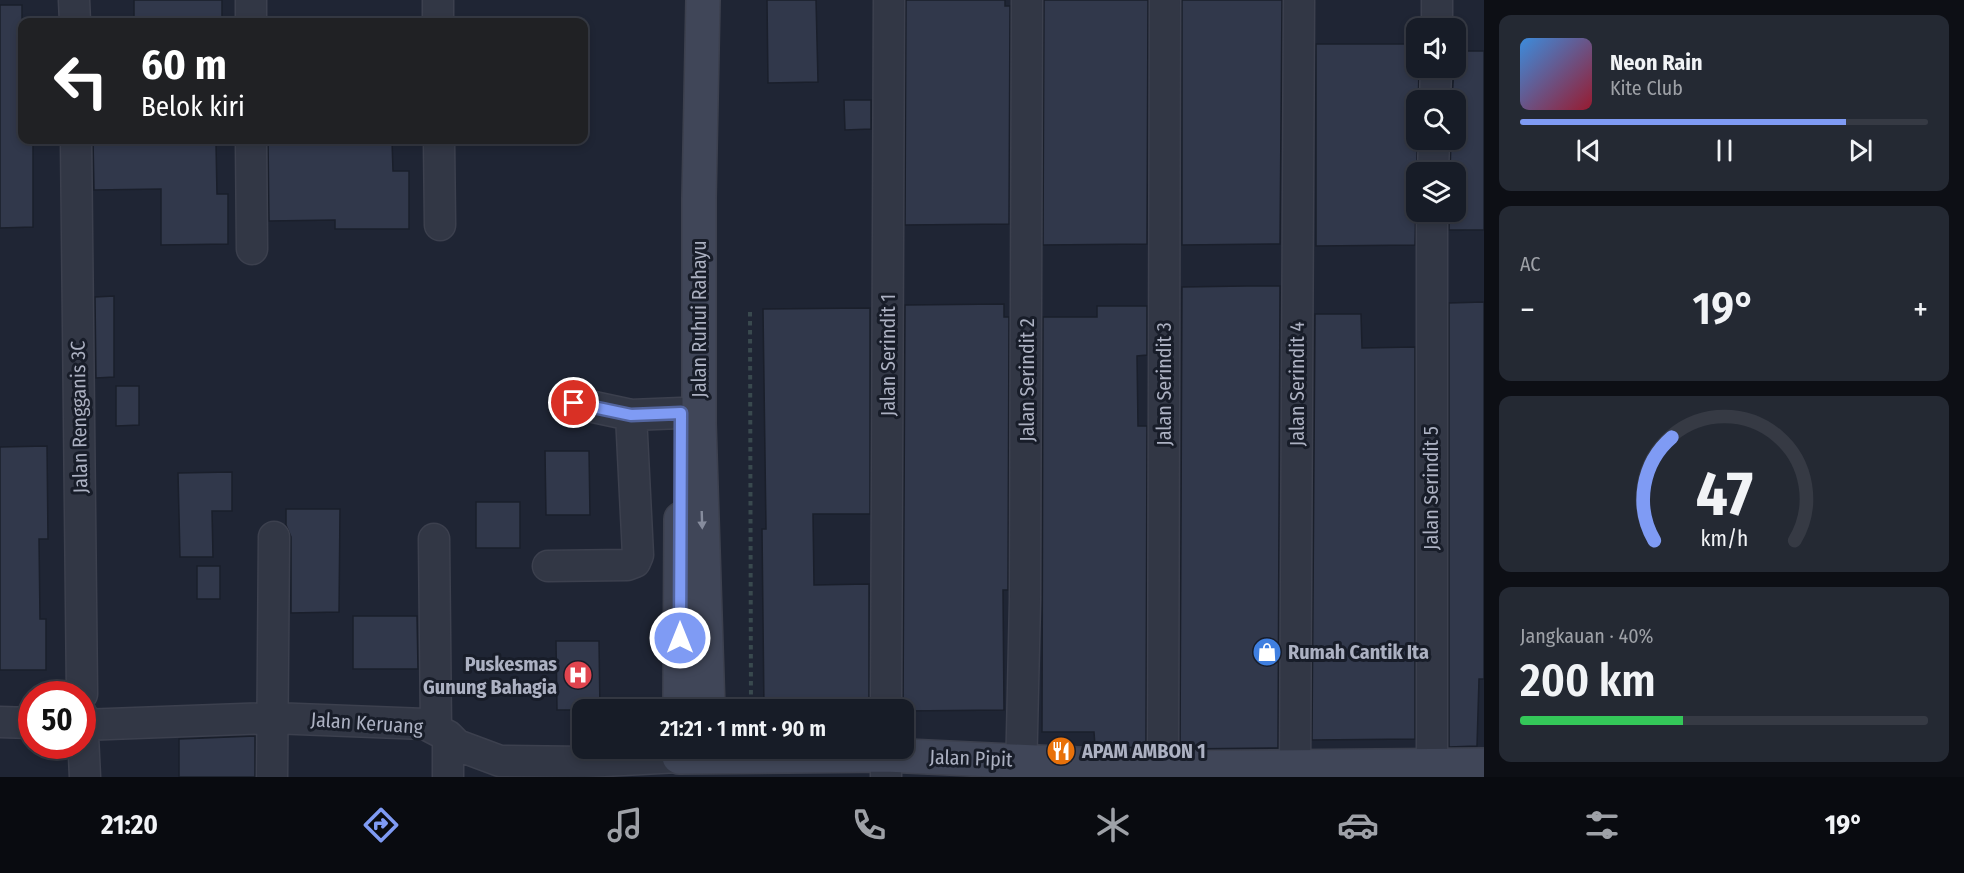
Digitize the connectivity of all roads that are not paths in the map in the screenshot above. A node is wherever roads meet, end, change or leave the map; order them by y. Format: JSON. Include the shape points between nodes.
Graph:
{"nodes":[{"id":1,"x":74,"y":0,"type":"edge"},
{"id":2,"x":251,"y":0,"type":"edge"},
{"id":3,"x":438,"y":0,"type":"edge"},
{"id":4,"x":684,"y":0,"type":"edge"},
{"id":5,"x":703,"y":0,"type":"edge"},
{"id":6,"x":889,"y":0,"type":"edge"},
{"id":7,"x":1027,"y":0,"type":"edge"},
{"id":8,"x":1165,"y":0,"type":"edge"},
{"id":9,"x":1299,"y":0,"type":"edge"},
{"id":10,"x":1437,"y":0,"type":"edge"},
{"id":11,"x":75,"y":18,"type":"edge"},
{"id":12,"x":251,"y":18,"type":"edge"},
{"id":13,"x":438,"y":18,"type":"edge"},
{"id":14,"x":1437,"y":18,"type":"edge"},
{"id":15,"x":76,"y":144,"type":"edge"},
{"id":16,"x":251,"y":144,"type":"edge"},
{"id":17,"x":440,"y":144,"type":"edge"},
{"id":18,"x":1432,"y":222,"type":"edge"},
{"id":19,"x":440,"y":225,"type":"dead end"},
{"id":20,"x":252,"y":249,"type":"dead end"},
{"id":21,"x":574,"y":403,"type":"dead end"},
{"id":22,"x":681,"y":413,"type":"junction"},
{"id":23,"x":631,"y":415,"type":"junction"},
{"id":24,"x":274,"y":537,"type":"dead end"},
{"id":25,"x":434,"y":539,"type":"dead end"},
{"id":26,"x":548,"y":566,"type":"dead end"},
{"id":27,"x":82,"y":681,"type":"edge"},
{"id":28,"x":680,"y":699,"type":"edge"},
{"id":29,"x":708,"y":699,"type":"edge"},
{"id":30,"x":886,"y":699,"type":"edge"},
{"id":31,"x":272,"y":718,"type":"junction"},
{"id":32,"x":0,"y":722,"type":"edge"},
{"id":33,"x":18,"y":723,"type":"edge"},
{"id":34,"x":96,"y":725,"type":"edge"},
{"id":35,"x":442,"y":733,"type":"junction"},
{"id":36,"x":84,"y":759,"type":"edge"},
{"id":37,"x":694,"y":760,"type":"edge"},
{"id":38,"x":886,"y":760,"type":"edge"},
{"id":39,"x":1484,"y":765,"type":"edge"},
{"id":40,"x":1021,"y":768,"type":"edge"},
{"id":41,"x":500,"y":769,"type":"edge"},
{"id":42,"x":1432,"y":771,"type":"edge"},
{"id":43,"x":1163,"y":772,"type":"edge"},
{"id":44,"x":1295,"y":772,"type":"edge"},
{"id":45,"x":85,"y":777,"type":"edge"},
{"id":46,"x":272,"y":777,"type":"edge"},
{"id":47,"x":448,"y":777,"type":"edge"}],
"edges":[{"from":1,"to":11,"type":"street"},
{"from":2,"to":12,"type":"street"},
{"from":3,"to":13,"type":"street"},
{"from":4,"to":22,"type":"main road","name":"Jalan Ruhui Rahayu"},
{"from":5,"to":29,"type":"main road","name":"Jalan Ruhui Rahayu","one_way":true,"via":[[699,423]]},
{"from":6,"to":30,"type":"street","name":"Jalan Serindit 1"},
{"from":7,"to":40,"type":"street","name":"Jalan Serindit 2"},
{"from":8,"to":43,"type":"street","name":"Jalan Serindit 3"},
{"from":9,"to":44,"type":"street","name":"Jalan Serindit 4"},
{"from":10,"to":14,"type":"street"},
{"from":15,"to":27,"type":"street","name":"Jalan Rengganis 3C"},
{"from":16,"to":20,"type":"street"},
{"from":17,"to":19,"type":"street"},
{"from":18,"to":42,"type":"street","name":"Jalan Serindit 5"},
{"from":21,"to":23,"type":"street"},
{"from":22,"to":23,"type":"street"},
{"from":22,"to":28,"type":"main road","name":"Jalan Ruhui Rahayu"},
{"from":23,"to":26,"type":"street","via":[[638,555],[635,562]]},
{"from":24,"to":31,"type":"street"},
{"from":25,"to":35,"type":"street"},
{"from":31,"to":34,"type":"street","name":"Jalan Keruang"},
{"from":31,"to":35,"type":"street","name":"Jalan Keruang","via":[[425,724]]},
{"from":31,"to":46,"type":"street"},
{"from":32,"to":33,"type":"street"},
{"from":35,"to":41,"type":"street","name":"Jalan Keruang"},
{"from":35,"to":47,"type":"street"},
{"from":36,"to":45,"type":"street"},
{"from":37,"to":38,"type":"main road","name":"Jalan Pipit"},
{"from":37,"to":41,"type":"street","name":"Jalan Keruang","via":[[585,762]]},
{"from":38,"to":40,"type":"main road","name":"Jalan Pipit"},
{"from":39,"to":42,"type":"main road","name":"Jalan Pipit"},
{"from":40,"to":43,"type":"main road","name":"Jalan Pipit"},
{"from":42,"to":44,"type":"main road","name":"Jalan Pipit"},
{"from":43,"to":44,"type":"main road","name":"Jalan Pipit"}]}
